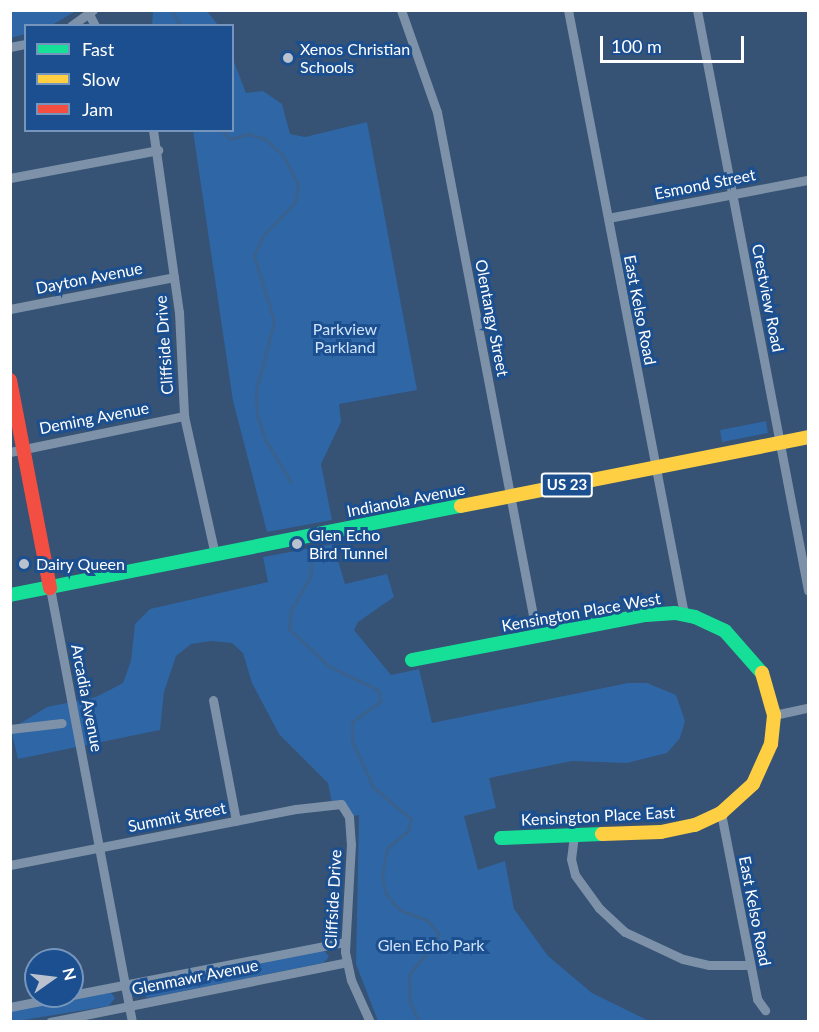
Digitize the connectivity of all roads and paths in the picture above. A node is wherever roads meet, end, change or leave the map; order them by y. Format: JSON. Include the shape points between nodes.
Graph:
{"nodes":[{"id":1,"x":401,"y":10,"type":"edge"},
{"id":2,"x":568,"y":10,"type":"edge"},
{"id":3,"x":697,"y":10,"type":"edge"},
{"id":4,"x":91,"y":12,"type":"edge"},
{"id":5,"x":74,"y":24,"type":"edge"},
{"id":6,"x":154,"y":132,"type":"edge"},
{"id":7,"x":158,"y":150,"type":"junction"},
{"id":8,"x":10,"y":178,"type":"edge"},
{"id":9,"x":808,"y":180,"type":"edge"},
{"id":10,"x":733,"y":194,"type":"junction"},
{"id":11,"x":608,"y":218,"type":"junction"},
{"id":12,"x":174,"y":277,"type":"junction"},
{"id":13,"x":10,"y":309,"type":"edge"},
{"id":14,"x":10,"y":380,"type":"edge"},
{"id":15,"x":184,"y":416,"type":"junction"},
{"id":16,"x":808,"y":437,"type":"edge"},
{"id":17,"x":780,"y":443,"type":"junction"},
{"id":18,"x":17,"y":450,"type":"edge"},
{"id":19,"x":656,"y":468,"type":"junction"},
{"id":20,"x":510,"y":496,"type":"junction"},
{"id":21,"x":215,"y":555,"type":"junction"},
{"id":22,"x":50,"y":588,"type":"junction"},
{"id":23,"x":808,"y":590,"type":"edge"},
{"id":24,"x":10,"y":595,"type":"edge"},
{"id":25,"x":684,"y":614,"type":"junction"},
{"id":26,"x":537,"y":636,"type":"junction"},
{"id":27,"x":412,"y":660,"type":"dead end"},
{"id":28,"x":213,"y":700,"type":"dead end"},
{"id":29,"x":808,"y":708,"type":"edge"},
{"id":30,"x":774,"y":715,"type":"junction"},
{"id":31,"x":62,"y":723,"type":"dead end"},
{"id":32,"x":10,"y":729,"type":"edge"},
{"id":33,"x":346,"y":810,"type":"joint"},
{"id":34,"x":721,"y":813,"type":"junction"},
{"id":35,"x":236,"y":820,"type":"junction"},
{"id":36,"x":574,"y":835,"type":"junction"},
{"id":37,"x":501,"y":838,"type":"dead end"},
{"id":38,"x":99,"y":848,"type":"junction"},
{"id":39,"x":10,"y":865,"type":"edge"},
{"id":40,"x":344,"y":942,"type":"junction"},
{"id":41,"x":347,"y":962,"type":"junction"},
{"id":42,"x":750,"y":965,"type":"junction"},
{"id":43,"x":125,"y":984,"type":"junction"},
{"id":44,"x":84,"y":993,"type":"edge"},
{"id":45,"x":129,"y":1006,"type":"junction"},
{"id":46,"x":765,"y":1010,"type":"dead end"},
{"id":47,"x":50,"y":1022,"type":"edge"},
{"id":48,"x":132,"y":1022,"type":"edge"},
{"id":49,"x":370,"y":1022,"type":"edge"}],
"edges":[{"from":1,"to":20,"type":"street","name":"Olentangy Street","via":[[437,112]]},
{"from":2,"to":11,"type":"street","name":"East Kelso Road"},
{"from":3,"to":10,"type":"street","name":"Crestview Road"},
{"from":4,"to":5,"type":"street"},
{"from":6,"to":7,"type":"street","name":"Cliffside Drive"},
{"from":7,"to":8,"type":"street"},
{"from":7,"to":12,"type":"street","name":"Cliffside Drive"},
{"from":9,"to":10,"type":"street","name":"Esmond Street"},
{"from":10,"to":11,"type":"street","name":"Esmond Street"},
{"from":10,"to":17,"type":"street","name":"Crestview Road"},
{"from":11,"to":19,"type":"street","name":"East Kelso Road"},
{"from":12,"to":13,"type":"street","name":"Dayton Avenue"},
{"from":12,"to":15,"type":"street","name":"Cliffside Drive","via":[[184,372]]},
{"from":14,"to":18,"type":"street","name":"Arcadia Avenue"},
{"from":15,"to":18,"type":"street","name":"Deming Avenue"},
{"from":15,"to":21,"type":"street","name":"Cliffside Drive"},
{"from":16,"to":17,"type":"street","name":"Indianola Avenue","number":"US 23"},
{"from":17,"to":19,"type":"street","name":"Indianola Avenue","number":"US 23"},
{"from":17,"to":23,"type":"street","name":"Crestview Road"},
{"from":18,"to":22,"type":"street","name":"Arcadia Avenue"},
{"from":19,"to":20,"type":"street","name":"Indianola Avenue","number":"US 23"},
{"from":19,"to":25,"type":"street","name":"East Kelso Road"},
{"from":20,"to":21,"type":"street","name":"Indianola Avenue","number":"US 23"},
{"from":20,"to":26,"type":"street","name":"Olentangy Street"},
{"from":21,"to":22,"type":"street","name":"Indianola Avenue","number":"US 23"},
{"from":22,"to":24,"type":"street","name":"Indianola Avenue","number":"US 23"},
{"from":22,"to":38,"type":"street","name":"Arcadia Avenue"},
{"from":25,"to":26,"type":"street","name":"Kensington Place West","via":[[646,615]]},
{"from":25,"to":30,"type":"street","name":"Kensington Place West","via":[[725,631],[752,656],[768,687]]},
{"from":26,"to":27,"type":"street","name":"Kensington Place West"},
{"from":28,"to":35,"type":"street"},
{"from":29,"to":30,"type":"street"},
{"from":30,"to":34,"type":"street","name":"Kensington Place East","via":[[771,744],[760,771],[743,795]]},
{"from":31,"to":32,"type":"street"},
{"from":33,"to":35,"type":"street","name":"Summit Street","via":[[331,802]]},
{"from":33,"to":40,"type":"street","name":"Cliffside Drive","via":[[351,844]]},
{"from":34,"to":36,"type":"street","name":"Kensington Place East","via":[[674,830]]},
{"from":34,"to":42,"type":"street","name":"East Kelso Road"},
{"from":35,"to":38,"type":"street","name":"Summit Street"},
{"from":36,"to":37,"type":"street","name":"Kensington Place East"},
{"from":36,"to":42,"type":"street","via":[[571,860],[575,875],[598,908],[625,932],[683,960]]},
{"from":38,"to":39,"type":"street","name":"Summit Street"},
{"from":38,"to":43,"type":"street","name":"Arcadia Avenue"},
{"from":40,"to":41,"type":"street","name":"Cliffside Drive"},
{"from":40,"to":43,"type":"street","name":"Glenmawr Avenue"},
{"from":41,"to":45,"type":"street","name":"Glenmawr Avenue"},
{"from":41,"to":49,"type":"street","name":"Cliffside Drive"},
{"from":42,"to":46,"type":"street","name":"East Kelso Road","via":[[758,1003]]},
{"from":43,"to":44,"type":"street","name":"Glenmawr Avenue"},
{"from":43,"to":45,"type":"street","name":"Arcadia Avenue"},
{"from":45,"to":47,"type":"street","name":"Glenmawr Avenue"},
{"from":45,"to":48,"type":"street","name":"Arcadia Avenue"}]}
